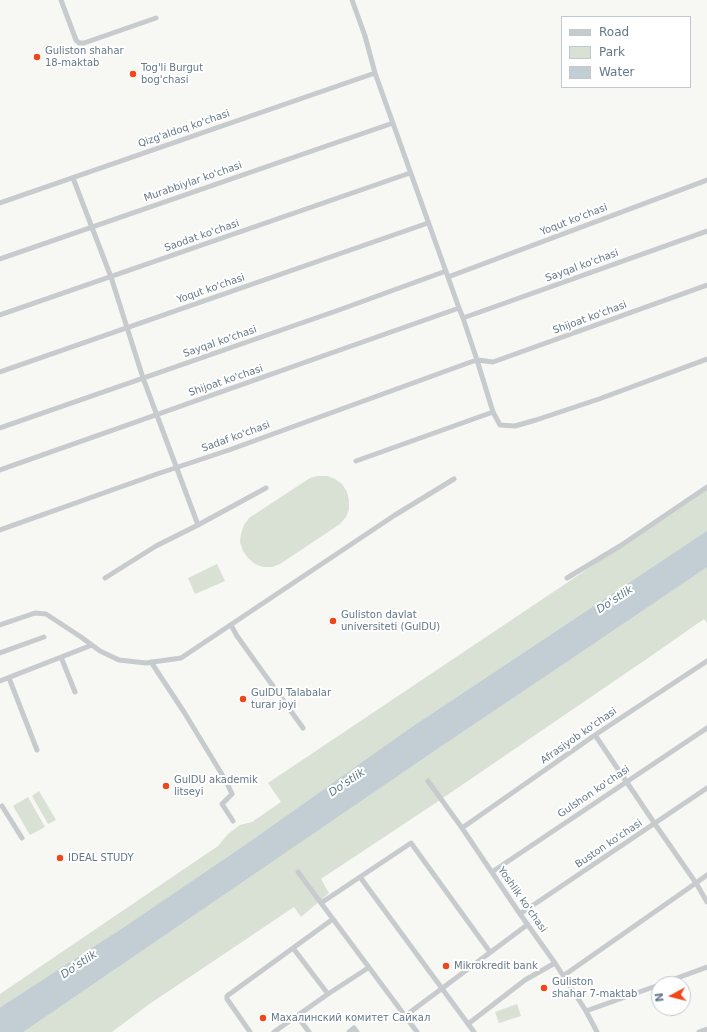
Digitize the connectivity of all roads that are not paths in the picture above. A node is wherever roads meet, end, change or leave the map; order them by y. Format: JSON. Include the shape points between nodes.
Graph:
{"nodes":[{"id":1,"x":61,"y":0,"type":"edge"},
{"id":2,"x":352,"y":0,"type":"edge"},
{"id":3,"x":156,"y":18,"type":"dead end"},
{"id":4,"x":375,"y":72,"type":"junction"},
{"id":5,"x":392,"y":123,"type":"junction"},
{"id":6,"x":410,"y":173,"type":"junction"},
{"id":7,"x":73,"y":178,"type":"junction"},
{"id":8,"x":707,"y":180,"type":"edge"},
{"id":9,"x":0,"y":203,"type":"edge"},
{"id":10,"x":428,"y":223,"type":"junction"},
{"id":11,"x":92,"y":227,"type":"junction"},
{"id":12,"x":707,"y":231,"type":"edge"},
{"id":13,"x":0,"y":259,"type":"edge"},
{"id":14,"x":447,"y":274,"type":"junction"},
{"id":15,"x":112,"y":277,"type":"junction"},
{"id":16,"x":707,"y":285,"type":"edge"},
{"id":17,"x":459,"y":308,"type":"junction"},
{"id":18,"x":0,"y":315,"type":"edge"},
{"id":19,"x":463,"y":318,"type":"junction"},
{"id":20,"x":128,"y":328,"type":"junction"},
{"id":21,"x":707,"y":359,"type":"edge"},
{"id":22,"x":478,"y":360,"type":"junction"},
{"id":23,"x":0,"y":372,"type":"edge"},
{"id":24,"x":143,"y":378,"type":"junction"},
{"id":25,"x":493,"y":412,"type":"junction"},
{"id":26,"x":157,"y":414,"type":"junction"},
{"id":27,"x":0,"y":428,"type":"edge"},
{"id":28,"x":356,"y":461,"type":"dead end"},
{"id":29,"x":176,"y":468,"type":"junction"},
{"id":30,"x":0,"y":470,"type":"edge"},
{"id":31,"x":454,"y":479,"type":"dead end"},
{"id":32,"x":707,"y":487,"type":"edge"},
{"id":33,"x":266,"y":488,"type":"dead end"},
{"id":34,"x":198,"y":525,"type":"junction"},
{"id":35,"x":0,"y":530,"type":"edge"},
{"id":36,"x":106,"y":578,"type":"dead end"},
{"id":37,"x":568,"y":578,"type":"dead end"},
{"id":38,"x":0,"y":625,"type":"edge"},
{"id":39,"x":231,"y":625,"type":"junction"},
{"id":40,"x":44,"y":637,"type":"dead end"},
{"id":41,"x":92,"y":645,"type":"junction"},
{"id":42,"x":0,"y":653,"type":"edge"},
{"id":43,"x":61,"y":657,"type":"junction"},
{"id":44,"x":707,"y":661,"type":"edge"},
{"id":45,"x":151,"y":662,"type":"junction"},
{"id":46,"x":9,"y":678,"type":"junction"},
{"id":47,"x":0,"y":682,"type":"edge"},
{"id":48,"x":75,"y":692,"type":"dead end"},
{"id":49,"x":303,"y":728,"type":"dead end"},
{"id":50,"x":707,"y":728,"type":"edge"},
{"id":51,"x":595,"y":735,"type":"junction"},
{"id":52,"x":37,"y":750,"type":"dead end"},
{"id":53,"x":428,"y":781,"type":"dead end"},
{"id":54,"x":626,"y":782,"type":"junction"},
{"id":55,"x":707,"y":788,"type":"edge"},
{"id":56,"x":1,"y":805,"type":"edge"},
{"id":57,"x":233,"y":821,"type":"dead end"},
{"id":58,"x":655,"y":824,"type":"junction"},
{"id":59,"x":462,"y":828,"type":"junction"},
{"id":60,"x":22,"y":838,"type":"dead end"},
{"id":61,"x":298,"y":872,"type":"dead end"},
{"id":62,"x":492,"y":872,"type":"junction"},
{"id":63,"x":707,"y":874,"type":"edge"},
{"id":64,"x":360,"y":877,"type":"junction"},
{"id":65,"x":696,"y":883,"type":"junction"},
{"id":66,"x":707,"y":902,"type":"edge"},
{"id":67,"x":321,"y":903,"type":"junction"},
{"id":68,"x":520,"y":914,"type":"junction"},
{"id":69,"x":333,"y":919,"type":"junction"},
{"id":70,"x":528,"y":924,"type":"junction"},
{"id":71,"x":293,"y":948,"type":"junction"},
{"id":72,"x":490,"y":952,"type":"junction"},
{"id":73,"x":555,"y":963,"type":"junction"},
{"id":74,"x":707,"y":967,"type":"edge"},
{"id":75,"x":368,"y":968,"type":"junction"},
{"id":76,"x":564,"y":976,"type":"junction"},
{"id":77,"x":682,"y":976,"type":"edge"},
{"id":78,"x":651,"y":987,"type":"edge"},
{"id":79,"x":443,"y":989,"type":"junction"},
{"id":80,"x":328,"y":994,"type":"junction"},
{"id":81,"x":586,"y":1011,"type":"junction"},
{"id":82,"x":297,"y":1016,"type":"junction"},
{"id":83,"x":406,"y":1016,"type":"junction"},
{"id":84,"x":468,"y":1024,"type":"junction"},
{"id":85,"x":707,"y":1029,"type":"edge"},
{"id":86,"x":250,"y":1032,"type":"edge"},
{"id":87,"x":274,"y":1032,"type":"edge"},
{"id":88,"x":309,"y":1032,"type":"edge"},
{"id":89,"x":349,"y":1032,"type":"edge"},
{"id":90,"x":357,"y":1032,"type":"edge"},
{"id":91,"x":417,"y":1032,"type":"edge"},
{"id":92,"x":474,"y":1032,"type":"edge"},
{"id":93,"x":598,"y":1032,"type":"edge"},
{"id":94,"x":699,"y":1032,"type":"edge"}],
"edges":[{"from":1,"to":3,"type":"street","via":[[79,43]]},
{"from":2,"to":4,"type":"street"},
{"from":4,"to":5,"type":"street"},
{"from":4,"to":7,"type":"street","name":"Qizg'aldoq ko'chasi"},
{"from":5,"to":6,"type":"street"},
{"from":5,"to":11,"type":"street","name":"Murabbiylar ko'chasi"},
{"from":6,"to":10,"type":"street"},
{"from":6,"to":15,"type":"street","name":"Saodat ko'chasi"},
{"from":7,"to":9,"type":"street","name":"Qizg'aldoq ko'chasi"},
{"from":7,"to":11,"type":"street"},
{"from":8,"to":14,"type":"street","name":"Yoqut ko'chasi"},
{"from":10,"to":14,"type":"street"},
{"from":10,"to":20,"type":"street","name":"Yoqut ko'chasi"},
{"from":11,"to":13,"type":"street","name":"Murabbiylar ko'chasi"},
{"from":11,"to":15,"type":"street"},
{"from":12,"to":19,"type":"street","name":"Sayqal ko'chasi"},
{"from":14,"to":17,"type":"street"},
{"from":14,"to":24,"type":"street","name":"Sayqal ko'chasi"},
{"from":15,"to":18,"type":"street","name":"Saodat ko'chasi"},
{"from":15,"to":20,"type":"street"},
{"from":16,"to":22,"type":"street","name":"Shijoat ko'chasi","via":[[493,362]]},
{"from":17,"to":19,"type":"street"},
{"from":17,"to":26,"type":"street","name":"Shijoat ko'chasi"},
{"from":19,"to":22,"type":"street"},
{"from":20,"to":23,"type":"street","name":"Yoqut ko'chasi"},
{"from":20,"to":24,"type":"street"},
{"from":21,"to":25,"type":"street","via":[[515,426],[500,425]]},
{"from":22,"to":25,"type":"street"},
{"from":22,"to":29,"type":"street","name":"Sadaf ko'chasi"},
{"from":24,"to":26,"type":"street"},
{"from":24,"to":27,"type":"street","name":"Sayqal ko'chasi"},
{"from":25,"to":28,"type":"street"},
{"from":26,"to":29,"type":"street"},
{"from":26,"to":30,"type":"street","name":"Shijoat ko'chasi"},
{"from":29,"to":34,"type":"street"},
{"from":29,"to":35,"type":"street","name":"Sadaf ko'chasi"},
{"from":31,"to":39,"type":"street","via":[[395,515]]},
{"from":32,"to":37,"type":"street"},
{"from":33,"to":34,"type":"street"},
{"from":34,"to":36,"type":"street","via":[[156,546]]},
{"from":38,"to":41,"type":"street","via":[[35,613],[46,614]]},
{"from":39,"to":45,"type":"street","via":[[181,658]]},
{"from":39,"to":49,"type":"street"},
{"from":40,"to":42,"type":"street"},
{"from":41,"to":43,"type":"street"},
{"from":41,"to":45,"type":"street","via":[[119,660]]},
{"from":43,"to":46,"type":"street"},
{"from":43,"to":48,"type":"street"},
{"from":44,"to":51,"type":"street","name":"Afrasiyob ko'chasi"},
{"from":45,"to":57,"type":"street","via":[[226,781],[232,794],[222,804]]},
{"from":46,"to":47,"type":"street"},
{"from":46,"to":52,"type":"street"},
{"from":50,"to":54,"type":"street","name":"Gulshon ko'chasi"},
{"from":51,"to":54,"type":"street"},
{"from":51,"to":59,"type":"street","name":"Afrasiyob ko'chasi"},
{"from":53,"to":59,"type":"street","name":"Yoshlik ko'chasi"},
{"from":54,"to":58,"type":"street"},
{"from":54,"to":62,"type":"street","name":"Gulshon ko'chasi"},
{"from":55,"to":58,"type":"street","name":"Buston ko'chasi"},
{"from":56,"to":60,"type":"street"},
{"from":58,"to":65,"type":"street"},
{"from":58,"to":68,"type":"street","name":"Buston ko'chasi"},
{"from":59,"to":62,"type":"street","name":"Yoshlik ko'chasi"},
{"from":61,"to":67,"type":"street"},
{"from":62,"to":68,"type":"street","name":"Yoshlik ko'chasi"},
{"from":63,"to":65,"type":"street"},
{"from":64,"to":67,"type":"street"},
{"from":64,"to":72,"type":"street","via":[[411,843]]},
{"from":64,"to":79,"type":"street"},
{"from":65,"to":66,"type":"street"},
{"from":65,"to":76,"type":"street"},
{"from":67,"to":69,"type":"street"},
{"from":68,"to":70,"type":"street","name":"Yoshlik ko'chasi"},
{"from":69,"to":71,"type":"street"},
{"from":69,"to":75,"type":"street"},
{"from":70,"to":72,"type":"street"},
{"from":70,"to":73,"type":"street","name":"Yoshlik ko'chasi"},
{"from":71,"to":80,"type":"street"},
{"from":71,"to":86,"type":"street","via":[[227,996]]},
{"from":72,"to":79,"type":"street"},
{"from":73,"to":76,"type":"street","name":"Yoshlik ko'chasi"},
{"from":73,"to":84,"type":"street","via":[[525,980]]},
{"from":74,"to":77,"type":"street"},
{"from":75,"to":80,"type":"street"},
{"from":75,"to":83,"type":"street"},
{"from":76,"to":81,"type":"street","name":"Yoshlik ko'chasi"},
{"from":78,"to":81,"type":"street"},
{"from":79,"to":83,"type":"street"},
{"from":79,"to":84,"type":"street"},
{"from":80,"to":82,"type":"street"},
{"from":81,"to":93,"type":"street","name":"Yoshlik ko'chasi"},
{"from":82,"to":87,"type":"street"},
{"from":82,"to":88,"type":"street"},
{"from":83,"to":91,"type":"street"},
{"from":84,"to":92,"type":"street"},
{"from":85,"to":94,"type":"street"},
{"from":89,"to":90,"type":"street","via":[[354,1028]]}]}
